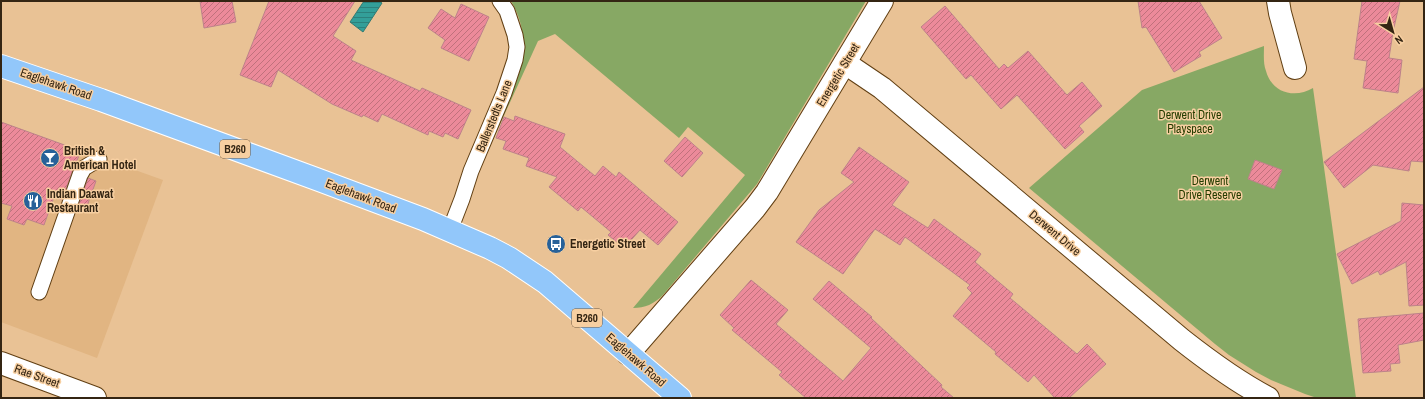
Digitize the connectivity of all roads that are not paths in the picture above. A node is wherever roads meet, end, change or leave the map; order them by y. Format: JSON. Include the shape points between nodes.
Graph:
{"nodes":[{"id":1,"x":500,"y":1,"type":"edge"},
{"id":2,"x":882,"y":1,"type":"edge"},
{"id":3,"x":1278,"y":1,"type":"edge"},
{"id":4,"x":845,"y":63,"type":"junction"},
{"id":5,"x":1,"y":66,"type":"edge"},
{"id":6,"x":1295,"y":68,"type":"dead end"},
{"id":7,"x":99,"y":159,"type":"dead end"},
{"id":8,"x":450,"y":230,"type":"junction"},
{"id":9,"x":39,"y":292,"type":"dead end"},
{"id":10,"x":628,"y":354,"type":"junction"},
{"id":11,"x":1,"y":363,"type":"edge"},
{"id":12,"x":95,"y":398,"type":"edge"},
{"id":13,"x":680,"y":398,"type":"edge"},
{"id":14,"x":1268,"y":398,"type":"edge"}],
"edges":[{"from":1,"to":8,"type":"lane","name":"Ballerstedts Lane","via":[[507,11],[516,35],[515,60]]},
{"from":2,"to":4,"type":"street","name":"Energetic Street"},
{"from":3,"to":6,"type":"street"},
{"from":4,"to":10,"type":"street","name":"Energetic Street","via":[[755,208]]},
{"from":4,"to":14,"type":"street","name":"Derwent Drive","via":[[882,88],[1182,340],[1237,381]]},
{"from":5,"to":8,"type":"main road","name":"Eaglehawk Road","number":"B260","via":[[101,100]]},
{"from":7,"to":9,"type":"lane","via":[[84,168],[80,175]]},
{"from":8,"to":10,"type":"main road","name":"Eaglehawk Road","number":"B260","via":[[490,248],[527,269]]},
{"from":10,"to":13,"type":"main road","name":"Eaglehawk Road","number":"B260"},
{"from":11,"to":12,"type":"street","name":"Rae Street"}]}
